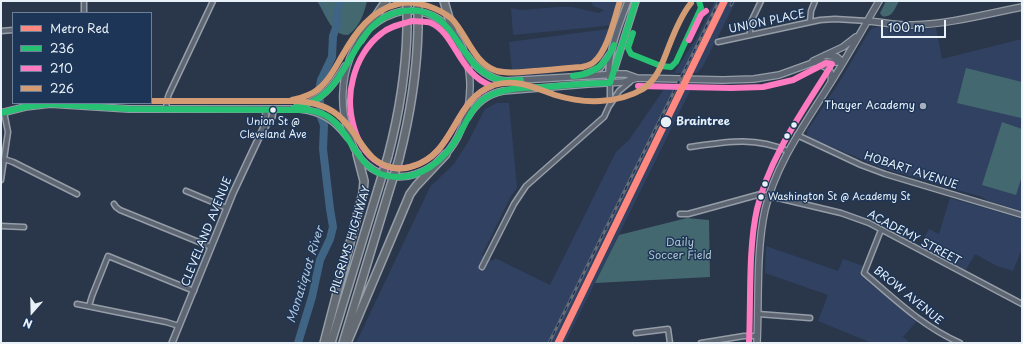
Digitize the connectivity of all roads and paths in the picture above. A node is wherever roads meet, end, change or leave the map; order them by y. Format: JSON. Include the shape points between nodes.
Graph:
{"nodes":[{"id":1,"x":84,"y":1,"type":"edge"},
{"id":2,"x":213,"y":1,"type":"edge"},
{"id":3,"x":386,"y":1,"type":"edge"},
{"id":4,"x":407,"y":1,"type":"edge"},
{"id":5,"x":418,"y":1,"type":"edge"},
{"id":6,"x":444,"y":1,"type":"edge"},
{"id":7,"x":628,"y":1,"type":"edge"},
{"id":8,"x":635,"y":1,"type":"edge"},
{"id":9,"x":761,"y":1,"type":"edge"},
{"id":10,"x":815,"y":1,"type":"edge"},
{"id":11,"x":879,"y":1,"type":"edge"},
{"id":12,"x":1022,"y":7,"type":"edge"},
{"id":13,"x":84,"y":12,"type":"edge"},
{"id":14,"x":868,"y":21,"type":"junction"},
{"id":15,"x":810,"y":22,"type":"junction"},
{"id":16,"x":12,"y":30,"type":"edge"},
{"id":17,"x":1,"y":31,"type":"edge"},
{"id":18,"x":453,"y":32,"type":"junction"},
{"id":19,"x":860,"y":34,"type":"junction"},
{"id":20,"x":750,"y":35,"type":"junction"},
{"id":21,"x":360,"y":40,"type":"junction"},
{"id":22,"x":459,"y":42,"type":"junction"},
{"id":23,"x":718,"y":42,"type":"dead end"},
{"id":24,"x":613,"y":48,"type":"junction"},
{"id":25,"x":352,"y":54,"type":"junction"},
{"id":26,"x":824,"y":55,"type":"junction"},
{"id":27,"x":843,"y":62,"type":"junction"},
{"id":28,"x":802,"y":67,"type":"junction"},
{"id":29,"x":610,"y":74,"type":"junction"},
{"id":30,"x":584,"y":75,"type":"junction"},
{"id":31,"x":635,"y":79,"type":"junction"},
{"id":32,"x":610,"y":82,"type":"junction"},
{"id":33,"x":831,"y":83,"type":"junction"},
{"id":34,"x":121,"y":106,"type":"edge"},
{"id":35,"x":609,"y":107,"type":"junction"},
{"id":36,"x":166,"y":109,"type":"junction"},
{"id":37,"x":291,"y":109,"type":"junction"},
{"id":38,"x":266,"y":110,"type":"junction"},
{"id":39,"x":273,"y":110,"type":"junction"},
{"id":40,"x":3,"y":112,"type":"edge"},
{"id":41,"x":462,"y":128,"type":"junction"},
{"id":42,"x":264,"y":129,"type":"junction"},
{"id":43,"x":797,"y":135,"type":"junction"},
{"id":44,"x":353,"y":147,"type":"junction"},
{"id":45,"x":690,"y":147,"type":"dead end"},
{"id":46,"x":788,"y":151,"type":"junction"},
{"id":47,"x":357,"y":154,"type":"junction"},
{"id":48,"x":446,"y":154,"type":"junction"},
{"id":49,"x":4,"y":159,"type":"junction"},
{"id":50,"x":1,"y":180,"type":"edge"},
{"id":51,"x":186,"y":191,"type":"dead end"},
{"id":52,"x":77,"y":194,"type":"dead end"},
{"id":53,"x":770,"y":195,"type":"junction"},
{"id":54,"x":114,"y":204,"type":"dead end"},
{"id":55,"x":227,"y":208,"type":"junction"},
{"id":56,"x":680,"y":214,"type":"dead end"},
{"id":57,"x":1022,"y":215,"type":"edge"},
{"id":58,"x":1,"y":226,"type":"edge"},
{"id":59,"x":24,"y":227,"type":"dead end"},
{"id":60,"x":881,"y":230,"type":"junction"},
{"id":61,"x":211,"y":247,"type":"junction"},
{"id":62,"x":482,"y":267,"type":"dead end"},
{"id":63,"x":194,"y":291,"type":"junction"},
{"id":64,"x":77,"y":304,"type":"dead end"},
{"id":65,"x":1022,"y":304,"type":"edge"},
{"id":66,"x":89,"y":306,"type":"junction"},
{"id":67,"x":758,"y":314,"type":"junction"},
{"id":68,"x":810,"y":318,"type":"dead end"},
{"id":69,"x":179,"y":326,"type":"junction"},
{"id":70,"x":636,"y":332,"type":"dead end"},
{"id":71,"x":757,"y":336,"type":"junction"},
{"id":72,"x":172,"y":343,"type":"edge"},
{"id":73,"x":324,"y":343,"type":"edge"},
{"id":74,"x":331,"y":343,"type":"edge"},
{"id":75,"x":343,"y":343,"type":"edge"},
{"id":76,"x":348,"y":343,"type":"edge"},
{"id":77,"x":670,"y":343,"type":"edge"},
{"id":78,"x":701,"y":343,"type":"edge"},
{"id":79,"x":757,"y":343,"type":"edge"},
{"id":80,"x":960,"y":343,"type":"edge"}],
"edges":[{"from":1,"to":13,"type":"street"},
{"from":2,"to":36,"type":"street","via":[[169,94]]},
{"from":3,"to":21,"type":"highway"},
{"from":4,"to":74,"type":"highway","name":"PILGRIMS HIGHWAY","bridge":true,"via":[[406,52],[396,122]]},
{"from":5,"to":75,"type":"highway","name":"PILGRIMS HIGHWAY","bridge":true,"via":[[412,96],[398,159]]},
{"from":6,"to":18,"type":"highway"},
{"from":7,"to":24,"type":"street"},
{"from":8,"to":29,"type":"street"},
{"from":9,"to":20,"type":"street","via":[[750,24]]},
{"from":10,"to":15,"type":"street"},
{"from":11,"to":14,"type":"main road"},
{"from":12,"to":14,"type":"main road","via":[[924,25]]},
{"from":14,"to":15,"type":"street","name":"UNION PLACE","via":[[835,19]]},
{"from":14,"to":19,"type":"main road"},
{"from":15,"to":20,"type":"street","name":"UNION PLACE"},
{"from":16,"to":17,"type":"street"},
{"from":18,"to":21,"type":"main road","via":[[434,15],[419,11],[403,11],[381,20]]},
{"from":18,"to":22,"type":"main road"},
{"from":19,"to":26,"type":"main road","via":[[846,45]]},
{"from":19,"to":27,"type":"main road"},
{"from":20,"to":23,"type":"street","name":"UNION PLACE"},
{"from":21,"to":25,"type":"main road"},
{"from":22,"to":30,"type":"main road","via":[[478,69],[496,79],[512,81]]},
{"from":22,"to":41,"type":"main road","via":[[467,64],[470,88]]},
{"from":24,"to":29,"type":"street"},
{"from":24,"to":30,"type":"street","via":[[602,65]]},
{"from":25,"to":37,"type":"main road","via":[[328,91],[312,102]]},
{"from":25,"to":44,"type":"main road","via":[[345,75],[342,98],[344,118]]},
{"from":26,"to":27,"type":"main road","via":[[834,56]]},
{"from":26,"to":28,"type":"main road"},
{"from":27,"to":28,"type":"main road","via":[[818,62]]},
{"from":27,"to":33,"type":"main road"},
{"from":28,"to":31,"type":"main road","via":[[774,77],[747,80]]},
{"from":28,"to":33,"type":"main road","via":[[815,63],[826,67],[832,75]]},
{"from":29,"to":30,"type":"main road"},
{"from":29,"to":31,"type":"main road","via":[[626,74]]},
{"from":29,"to":32,"type":"street"},
{"from":31,"to":32,"type":"main road"},
{"from":31,"to":35,"type":"street","via":[[619,91]]},
{"from":32,"to":35,"type":"street"},
{"from":32,"to":41,"type":"main road","via":[[495,93],[476,105]]},
{"from":33,"to":43,"type":"main road"},
{"from":34,"to":36,"type":"main road"},
{"from":34,"to":40,"type":"main road","via":[[46,105]]},
{"from":35,"to":62,"type":"street","via":[[598,124],[526,186]]},
{"from":36,"to":38,"type":"main road"},
{"from":37,"to":39,"type":"main road"},
{"from":37,"to":44,"type":"main road","via":[[312,111],[330,118]]},
{"from":38,"to":39,"type":"main road"},
{"from":38,"to":42,"type":"street","name":"CLEVELAND AVENUE"},
{"from":39,"to":42,"type":"street","name":"CLEVELAND AVENUE","via":[[272,117]]},
{"from":40,"to":49,"type":"street","via":[[8,132]]},
{"from":41,"to":48,"type":"main road"},
{"from":42,"to":55,"type":"street","name":"CLEVELAND AVENUE"},
{"from":43,"to":46,"type":"main road"},
{"from":43,"to":57,"type":"street","name":"HOBART AVENUE","via":[[885,174]]},
{"from":44,"to":47,"type":"main road"},
{"from":45,"to":46,"type":"street","via":[[751,141]]},
{"from":46,"to":53,"type":"main road"},
{"from":47,"to":48,"type":"main road","via":[[376,171],[389,176],[403,177],[428,169]]},
{"from":47,"to":73,"type":"highway","via":[[364,181],[363,193]]},
{"from":48,"to":76,"type":"highway","via":[[410,194]]},
{"from":49,"to":50,"type":"street"},
{"from":49,"to":52,"type":"street"},
{"from":51,"to":55,"type":"street"},
{"from":53,"to":56,"type":"street","name":"ACADEMY STREET","via":[[758,194]]},
{"from":53,"to":60,"type":"street","name":"ACADEMY STREET","via":[[848,215]]},
{"from":53,"to":67,"type":"main road","via":[[761,239]]},
{"from":54,"to":61,"type":"street","via":[[120,210]]},
{"from":55,"to":61,"type":"street","name":"CLEVELAND AVENUE"},
{"from":58,"to":59,"type":"street"},
{"from":60,"to":65,"type":"street","name":"ACADEMY STREET"},
{"from":60,"to":80,"type":"street","name":"BROW AVENUE","via":[[864,272],[922,322]]},
{"from":61,"to":63,"type":"street","name":"CLEVELAND AVENUE"},
{"from":63,"to":66,"type":"street","via":[[108,256]]},
{"from":63,"to":69,"type":"street","name":"CLEVELAND AVENUE"},
{"from":64,"to":66,"type":"street"},
{"from":66,"to":69,"type":"street"},
{"from":67,"to":68,"type":"street"},
{"from":67,"to":71,"type":"main road"},
{"from":69,"to":72,"type":"street","name":"CLEVELAND AVENUE"},
{"from":70,"to":77,"type":"street","via":[[668,328]]},
{"from":71,"to":78,"type":"street"},
{"from":71,"to":79,"type":"main road"}]}
